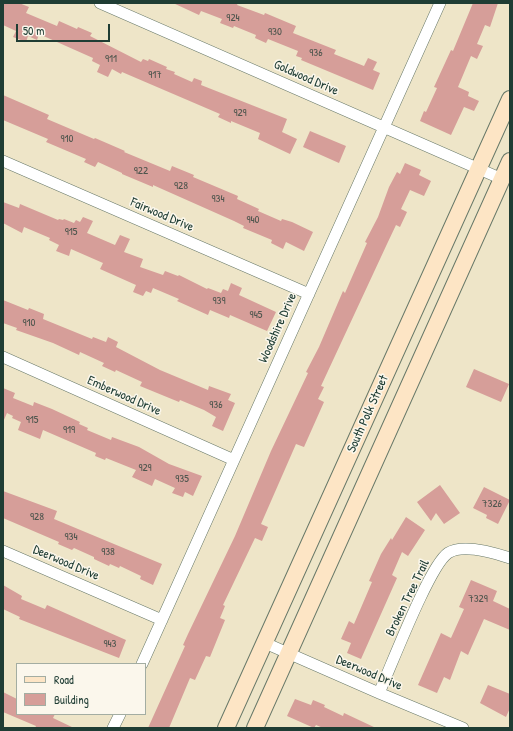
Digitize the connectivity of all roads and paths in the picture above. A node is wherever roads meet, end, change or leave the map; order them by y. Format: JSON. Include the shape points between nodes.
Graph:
{"nodes":[{"id":1,"x":100,"y":3,"type":"edge"},
{"id":2,"x":440,"y":3,"type":"edge"},
{"id":3,"x":510,"y":99,"type":"edge"},
{"id":4,"x":384,"y":127,"type":"junction"},
{"id":5,"x":3,"y":161,"type":"edge"},
{"id":6,"x":510,"y":161,"type":"edge"},
{"id":7,"x":479,"y":169,"type":"junction"},
{"id":8,"x":502,"y":179,"type":"junction"},
{"id":9,"x":309,"y":294,"type":"junction"},
{"id":10,"x":3,"y":358,"type":"edge"},
{"id":11,"x":382,"y":382,"type":"junction"},
{"id":12,"x":406,"y":392,"type":"junction"},
{"id":13,"x":234,"y":460,"type":"junction"},
{"id":14,"x":3,"y":551,"type":"edge"},
{"id":15,"x":510,"y":558,"type":"edge"},
{"id":16,"x":162,"y":620,"type":"junction"},
{"id":17,"x":265,"y":642,"type":"junction"},
{"id":18,"x":288,"y":654,"type":"junction"},
{"id":19,"x":142,"y":663,"type":"edge"},
{"id":20,"x":379,"y":693,"type":"junction"},
{"id":21,"x":120,"y":715,"type":"edge"},
{"id":22,"x":113,"y":728,"type":"edge"},
{"id":23,"x":226,"y":728,"type":"edge"},
{"id":24,"x":255,"y":728,"type":"edge"},
{"id":25,"x":463,"y":728,"type":"edge"}],
"edges":[{"from":1,"to":4,"type":"street","name":"Goldwood Drive"},
{"from":2,"to":4,"type":"street","name":"Woodshire Drive"},
{"from":3,"to":7,"type":"main road","name":"South Polk Street"},
{"from":4,"to":7,"type":"street","name":"Goldwood Drive"},
{"from":4,"to":9,"type":"street","name":"Woodshire Drive"},
{"from":5,"to":9,"type":"street","name":"Fairwood Drive"},
{"from":6,"to":8,"type":"main road","name":"South Polk Street"},
{"from":7,"to":8,"type":"street","name":"Goldwood Drive"},
{"from":7,"to":11,"type":"main road","name":"South Polk Street"},
{"from":8,"to":12,"type":"main road","name":"South Polk Street"},
{"from":9,"to":13,"type":"street","name":"Woodshire Drive"},
{"from":10,"to":13,"type":"street","name":"Emberwood Drive"},
{"from":11,"to":12,"type":"main road"},
{"from":11,"to":17,"type":"main road","name":"South Polk Street"},
{"from":12,"to":18,"type":"main road","name":"South Polk Street"},
{"from":13,"to":16,"type":"street","name":"Woodshire Drive"},
{"from":14,"to":16,"type":"street","name":"Deerwood Drive"},
{"from":15,"to":20,"type":"street","name":"Broken Tree Trail","via":[[489,550],[465,549],[448,553],[436,566],[423,592]]},
{"from":16,"to":19,"type":"street","name":"Woodshire Drive"},
{"from":17,"to":18,"type":"street","name":"Deerwood Drive"},
{"from":17,"to":23,"type":"main road","name":"South Polk Street"},
{"from":18,"to":20,"type":"street","name":"Deerwood Drive"},
{"from":18,"to":24,"type":"main road","name":"South Polk Street"},
{"from":20,"to":25,"type":"street","name":"Deerwood Drive"},
{"from":21,"to":22,"type":"street"}]}
